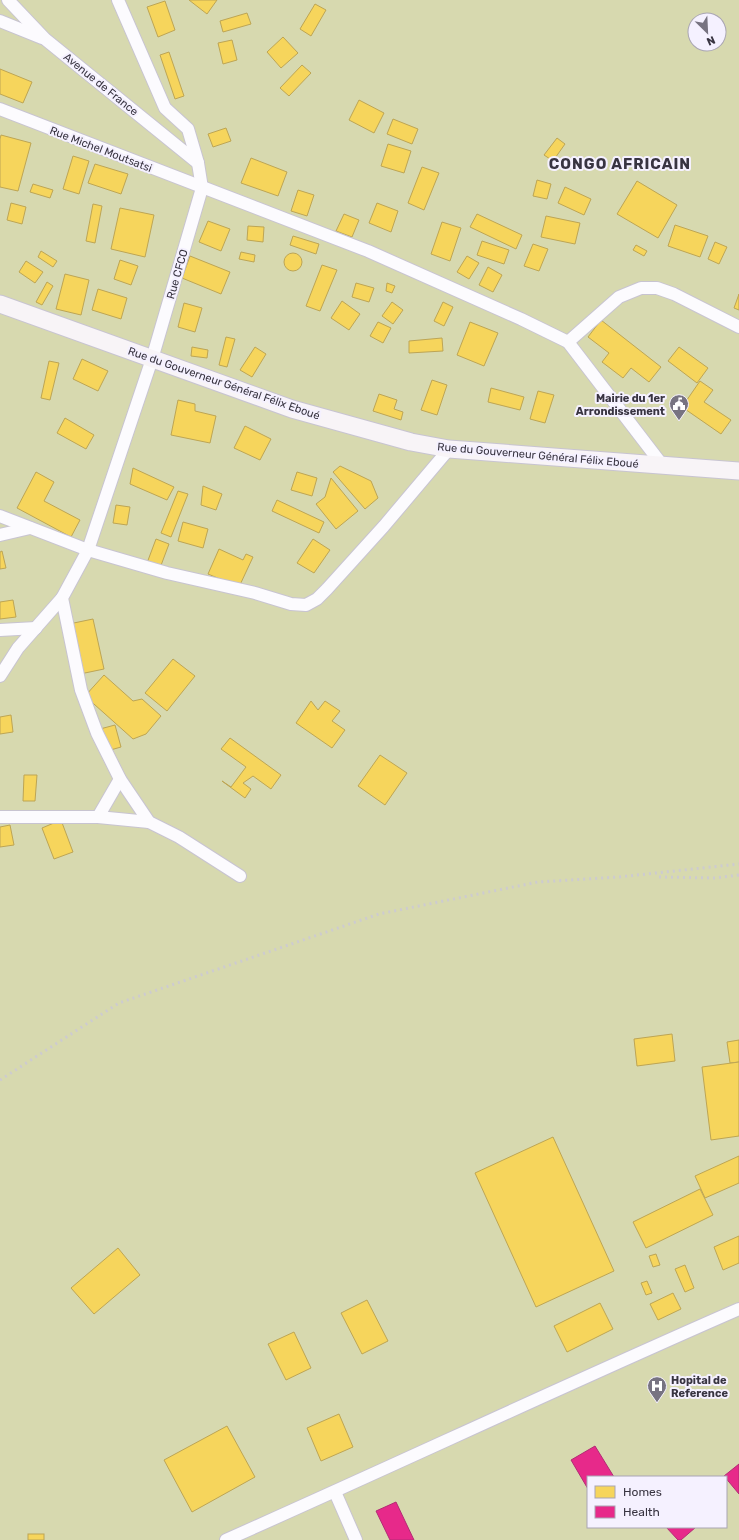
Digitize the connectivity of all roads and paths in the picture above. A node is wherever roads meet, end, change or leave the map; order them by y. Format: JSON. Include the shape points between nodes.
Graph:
{"nodes":[{"id":1,"x":8,"y":0,"type":"edge"},
{"id":2,"x":118,"y":0,"type":"edge"},
{"id":3,"x":0,"y":21,"type":"edge"},
{"id":4,"x":45,"y":39,"type":"junction"},
{"id":5,"x":0,"y":109,"type":"edge"},
{"id":6,"x":198,"y":163,"type":"junction"},
{"id":7,"x":202,"y":188,"type":"junction"},
{"id":8,"x":0,"y":304,"type":"edge"},
{"id":9,"x":739,"y":327,"type":"edge"},
{"id":10,"x":568,"y":342,"type":"junction"},
{"id":11,"x":152,"y":360,"type":"junction"},
{"id":12,"x":450,"y":449,"type":"junction"},
{"id":13,"x":663,"y":466,"type":"junction"},
{"id":14,"x":739,"y":471,"type":"edge"},
{"id":15,"x":0,"y":516,"type":"edge"},
{"id":16,"x":30,"y":528,"type":"junction"},
{"id":17,"x":0,"y":535,"type":"edge"},
{"id":18,"x":88,"y":550,"type":"junction"},
{"id":19,"x":62,"y":598,"type":"junction"},
{"id":20,"x":36,"y":628,"type":"junction"},
{"id":21,"x":0,"y":630,"type":"edge"},
{"id":22,"x":0,"y":676,"type":"edge"},
{"id":23,"x":120,"y":779,"type":"junction"},
{"id":24,"x":0,"y":817,"type":"edge"},
{"id":25,"x":98,"y":817,"type":"junction"},
{"id":26,"x":149,"y":822,"type":"junction"},
{"id":27,"x":240,"y":876,"type":"dead end"},
{"id":28,"x":739,"y":1309,"type":"edge"},
{"id":29,"x":334,"y":1492,"type":"junction"},
{"id":30,"x":226,"y":1540,"type":"edge"},
{"id":31,"x":356,"y":1540,"type":"edge"}],
"edges":[{"from":1,"to":4,"type":"street","name":"Avenue de France"},
{"from":2,"to":6,"type":"street","via":[[165,108],[188,129]]},
{"from":3,"to":4,"type":"street"},
{"from":4,"to":6,"type":"street","name":"Avenue de France"},
{"from":5,"to":7,"type":"street","name":"Rue Michel Moutsatsi"},
{"from":6,"to":7,"type":"street"},
{"from":7,"to":10,"type":"street","name":"Rue Michel Moutsatsi","via":[[368,251]]},
{"from":7,"to":11,"type":"street","name":"Rue CFCO"},
{"from":8,"to":11,"type":"main road","name":"Rue du Gouverneur Général Félix Eboué"},
{"from":9,"to":10,"type":"street","via":[[674,294],[657,288],[641,288],[619,297]]},
{"from":10,"to":13,"type":"street"},
{"from":11,"to":12,"type":"main road","name":"Rue du Gouverneur Général Félix Eboué","via":[[292,409],[411,442]]},
{"from":11,"to":18,"type":"street","name":"Rue CFCO"},
{"from":12,"to":13,"type":"main road","name":"Rue du Gouverneur Général Félix Eboué"},
{"from":12,"to":18,"type":"street","via":[[327,589],[306,605],[291,604],[167,573]]},
{"from":13,"to":14,"type":"main road","name":"Rue du Gouverneur Général Félix Eboué"},
{"from":15,"to":16,"type":"street"},
{"from":16,"to":17,"type":"street"},
{"from":16,"to":18,"type":"street"},
{"from":18,"to":19,"type":"street","name":"Rue CFCO"},
{"from":19,"to":20,"type":"street","name":"Rue CFCO"},
{"from":19,"to":23,"type":"street","via":[[81,690],[97,732]]},
{"from":20,"to":21,"type":"street"},
{"from":20,"to":22,"type":"street","name":"Rue CFCO","via":[[18,648]]},
{"from":23,"to":25,"type":"street"},
{"from":23,"to":26,"type":"street"},
{"from":24,"to":25,"type":"street"},
{"from":25,"to":26,"type":"street"},
{"from":26,"to":27,"type":"street","via":[[179,837]]},
{"from":28,"to":29,"type":"street"},
{"from":29,"to":30,"type":"street"},
{"from":29,"to":31,"type":"street"}]}
